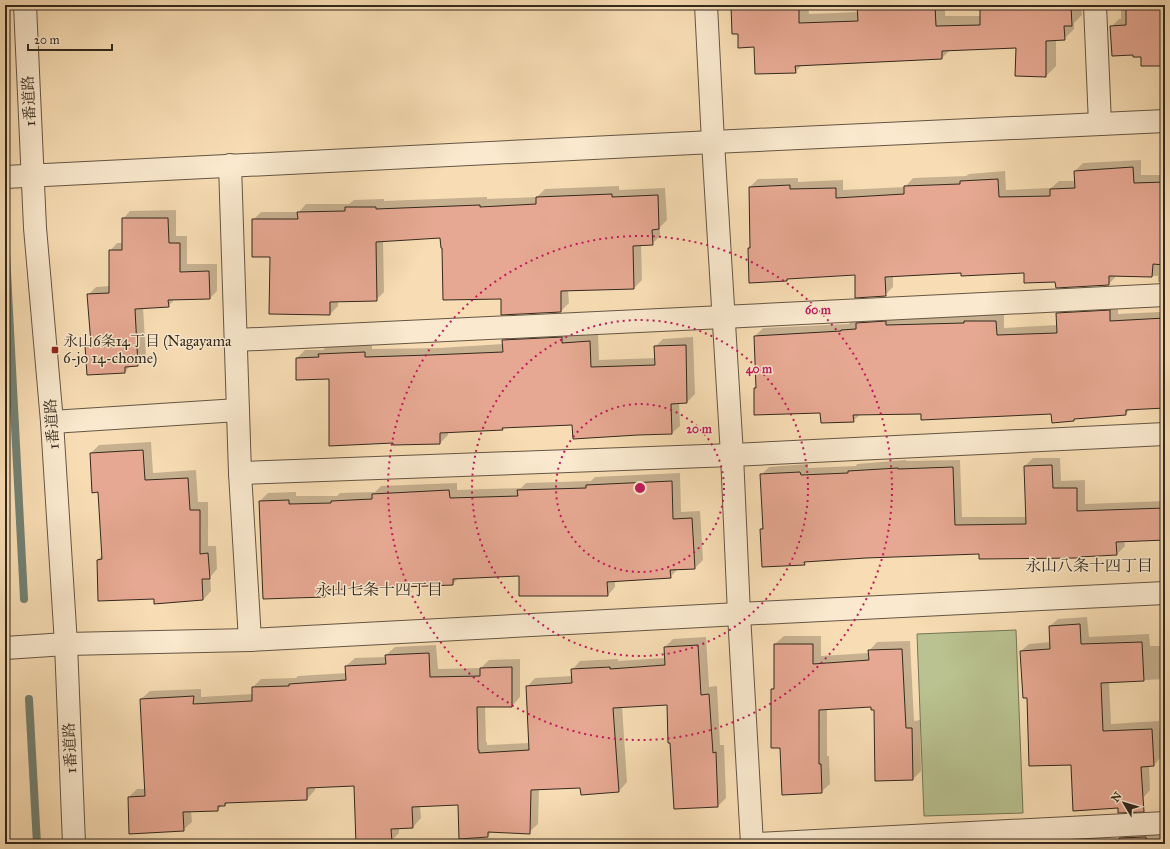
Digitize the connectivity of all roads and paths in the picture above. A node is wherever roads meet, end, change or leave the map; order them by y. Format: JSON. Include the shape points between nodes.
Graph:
{"nodes":[{"id":1,"x":25,"y":5,"type":"edge"},
{"id":2,"x":706,"y":5,"type":"edge"},
{"id":3,"x":1095,"y":5,"type":"edge"},
{"id":4,"x":1165,"y":121,"type":"edge"},
{"id":5,"x":1100,"y":124,"type":"junction"},
{"id":6,"x":713,"y":142,"type":"junction"},
{"id":7,"x":230,"y":165,"type":"junction"},
{"id":8,"x":32,"y":175,"type":"junction"},
{"id":9,"x":5,"y":177,"type":"edge"},
{"id":10,"x":1165,"y":295,"type":"edge"},
{"id":11,"x":723,"y":317,"type":"junction"},
{"id":12,"x":236,"y":340,"type":"junction"},
{"id":13,"x":238,"y":410,"type":"junction"},
{"id":14,"x":52,"y":422,"type":"junction"},
{"id":15,"x":1165,"y":434,"type":"edge"},
{"id":16,"x":732,"y":455,"type":"junction"},
{"id":17,"x":240,"y":474,"type":"junction"},
{"id":18,"x":1165,"y":594,"type":"edge"},
{"id":19,"x":739,"y":614,"type":"junction"},
{"id":20,"x":250,"y":640,"type":"junction"},
{"id":21,"x":66,"y":644,"type":"junction"},
{"id":22,"x":5,"y":648,"type":"edge"},
{"id":23,"x":1165,"y":823,"type":"edge"},
{"id":24,"x":74,"y":844,"type":"edge"},
{"id":25,"x":752,"y":844,"type":"edge"},
{"id":26,"x":758,"y":844,"type":"edge"}],
"edges":[{"from":1,"to":8,"type":"street","name":"1番道路"},
{"from":2,"to":6,"type":"street"},
{"from":3,"to":5,"type":"street"},
{"from":4,"to":5,"type":"street"},
{"from":5,"to":6,"type":"street"},
{"from":6,"to":7,"type":"street"},
{"from":6,"to":11,"type":"street"},
{"from":7,"to":8,"type":"street"},
{"from":7,"to":12,"type":"street"},
{"from":8,"to":9,"type":"street"},
{"from":8,"to":14,"type":"street","name":"1番道路"},
{"from":10,"to":11,"type":"street"},
{"from":11,"to":12,"type":"street"},
{"from":11,"to":16,"type":"street"},
{"from":12,"to":13,"type":"street"},
{"from":13,"to":14,"type":"street"},
{"from":13,"to":17,"type":"street"},
{"from":14,"to":21,"type":"street","name":"1番道路"},
{"from":15,"to":16,"type":"street"},
{"from":16,"to":17,"type":"street"},
{"from":16,"to":19,"type":"street"},
{"from":17,"to":20,"type":"street"},
{"from":18,"to":19,"type":"street"},
{"from":19,"to":20,"type":"street"},
{"from":19,"to":25,"type":"street"},
{"from":20,"to":21,"type":"street"},
{"from":21,"to":22,"type":"street"},
{"from":21,"to":24,"type":"street","name":"1番道路"},
{"from":23,"to":26,"type":"street"}]}
